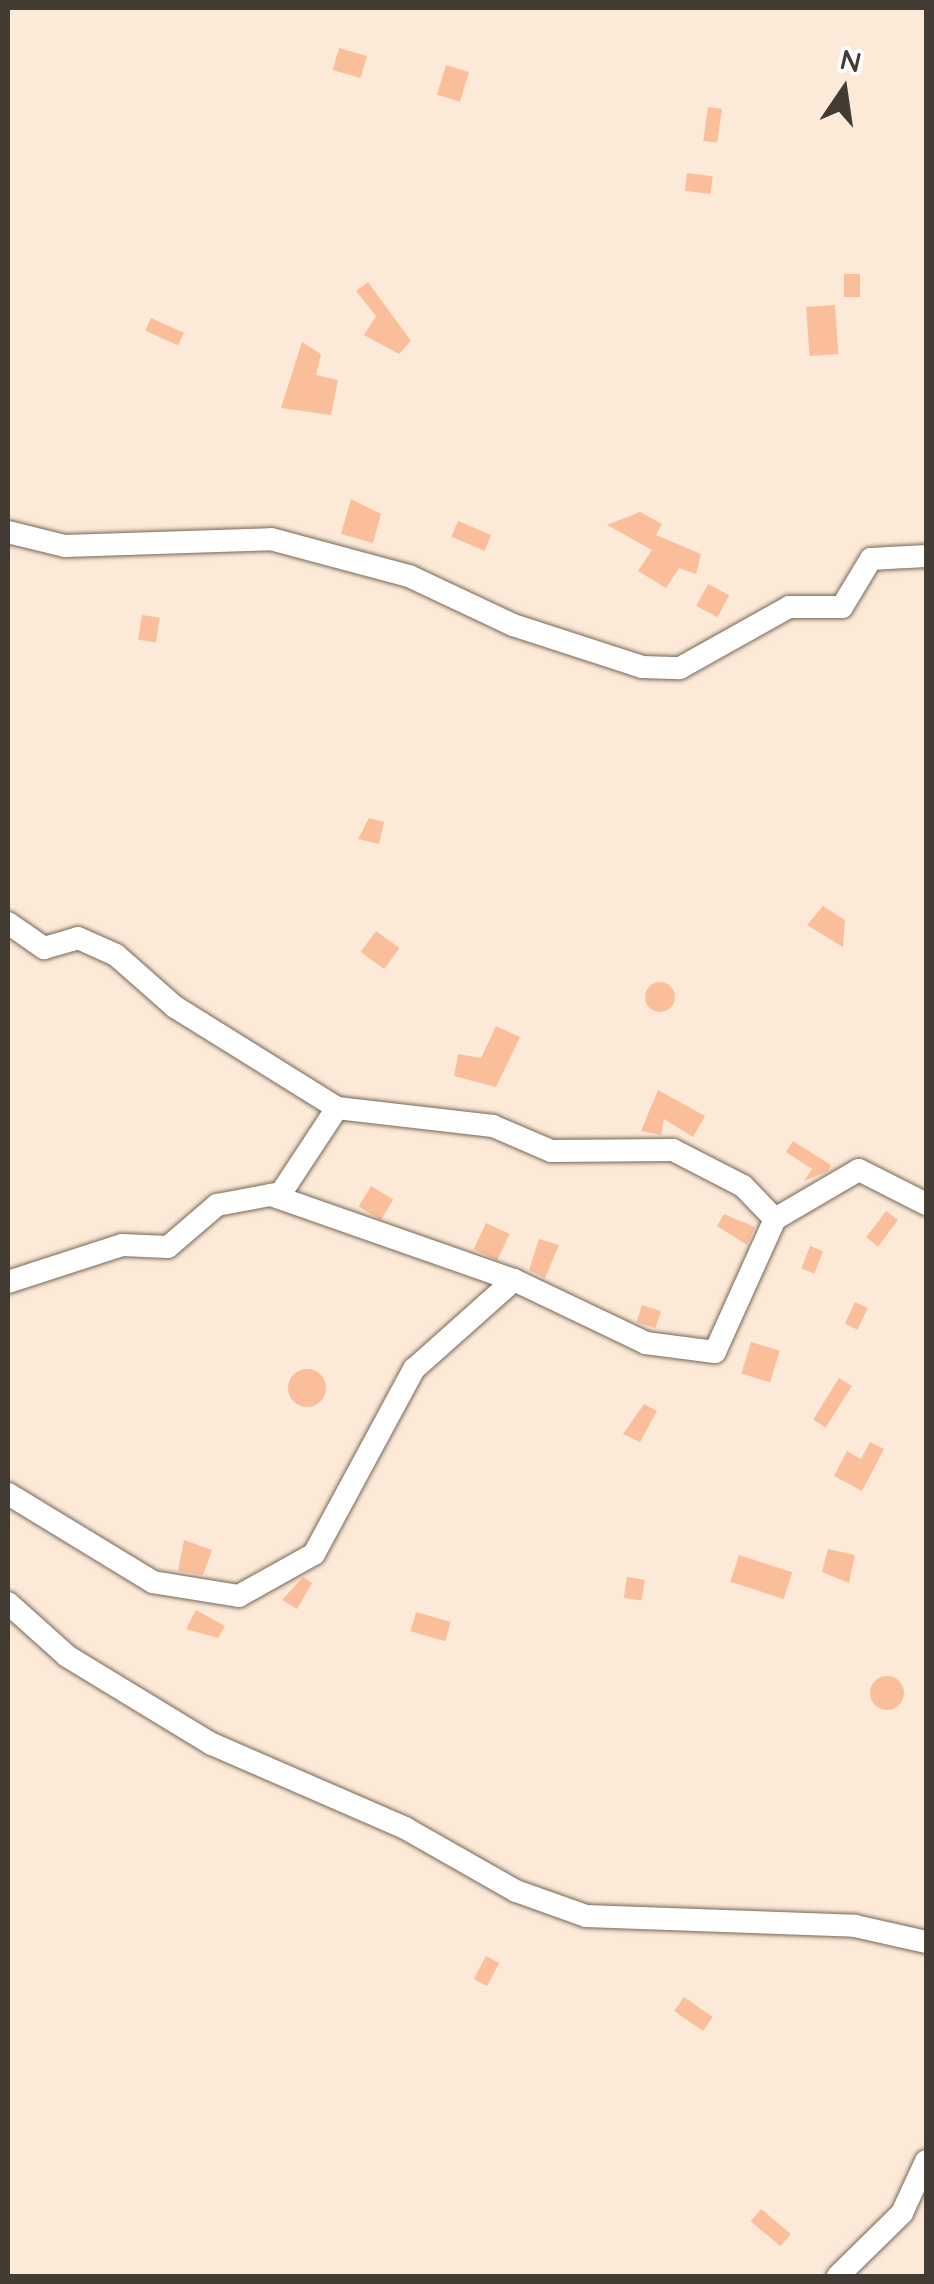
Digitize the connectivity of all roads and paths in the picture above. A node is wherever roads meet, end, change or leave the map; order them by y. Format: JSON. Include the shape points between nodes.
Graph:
{"nodes":[{"id":1,"x":8,"y":532,"type":"edge"},
{"id":2,"x":926,"y":556,"type":"edge"},
{"id":3,"x":8,"y":923,"type":"edge"},
{"id":4,"x":337,"y":1108,"type":"junction"},
{"id":5,"x":271,"y":1195,"type":"junction"},
{"id":6,"x":926,"y":1204,"type":"edge"},
{"id":7,"x":775,"y":1219,"type":"junction"},
{"id":8,"x":514,"y":1280,"type":"junction"},
{"id":9,"x":8,"y":1282,"type":"edge"},
{"id":10,"x":8,"y":1494,"type":"edge"},
{"id":11,"x":8,"y":1603,"type":"edge"},
{"id":12,"x":926,"y":1942,"type":"edge"},
{"id":13,"x":926,"y":2161,"type":"edge"},
{"id":14,"x":838,"y":2276,"type":"edge"}],
"edges":[{"from":1,"to":2,"type":"street","via":[[65,546],[271,539],[409,576],[513,625],[642,667],[680,668],[788,607],[842,607],[871,559]]},
{"from":3,"to":4,"type":"street","via":[[44,948],[78,938],[116,955],[175,1008]]},
{"from":4,"to":5,"type":"street"},
{"from":4,"to":7,"type":"street","via":[[494,1126],[551,1151],[673,1150],[743,1186]]},
{"from":5,"to":8,"type":"street"},
{"from":5,"to":9,"type":"street","via":[[217,1205],[168,1247],[122,1245]]},
{"from":6,"to":7,"type":"street","via":[[860,1170]]},
{"from":7,"to":8,"type":"street","via":[[715,1352],[630,1337]]},
{"from":8,"to":10,"type":"street","via":[[414,1369],[314,1554],[239,1596],[153,1582]]},
{"from":11,"to":12,"type":"street","via":[[67,1656],[212,1744],[406,1828],[516,1891],[586,1916],[855,1926]]},
{"from":13,"to":14,"type":"street","via":[[902,2213]]}]}
